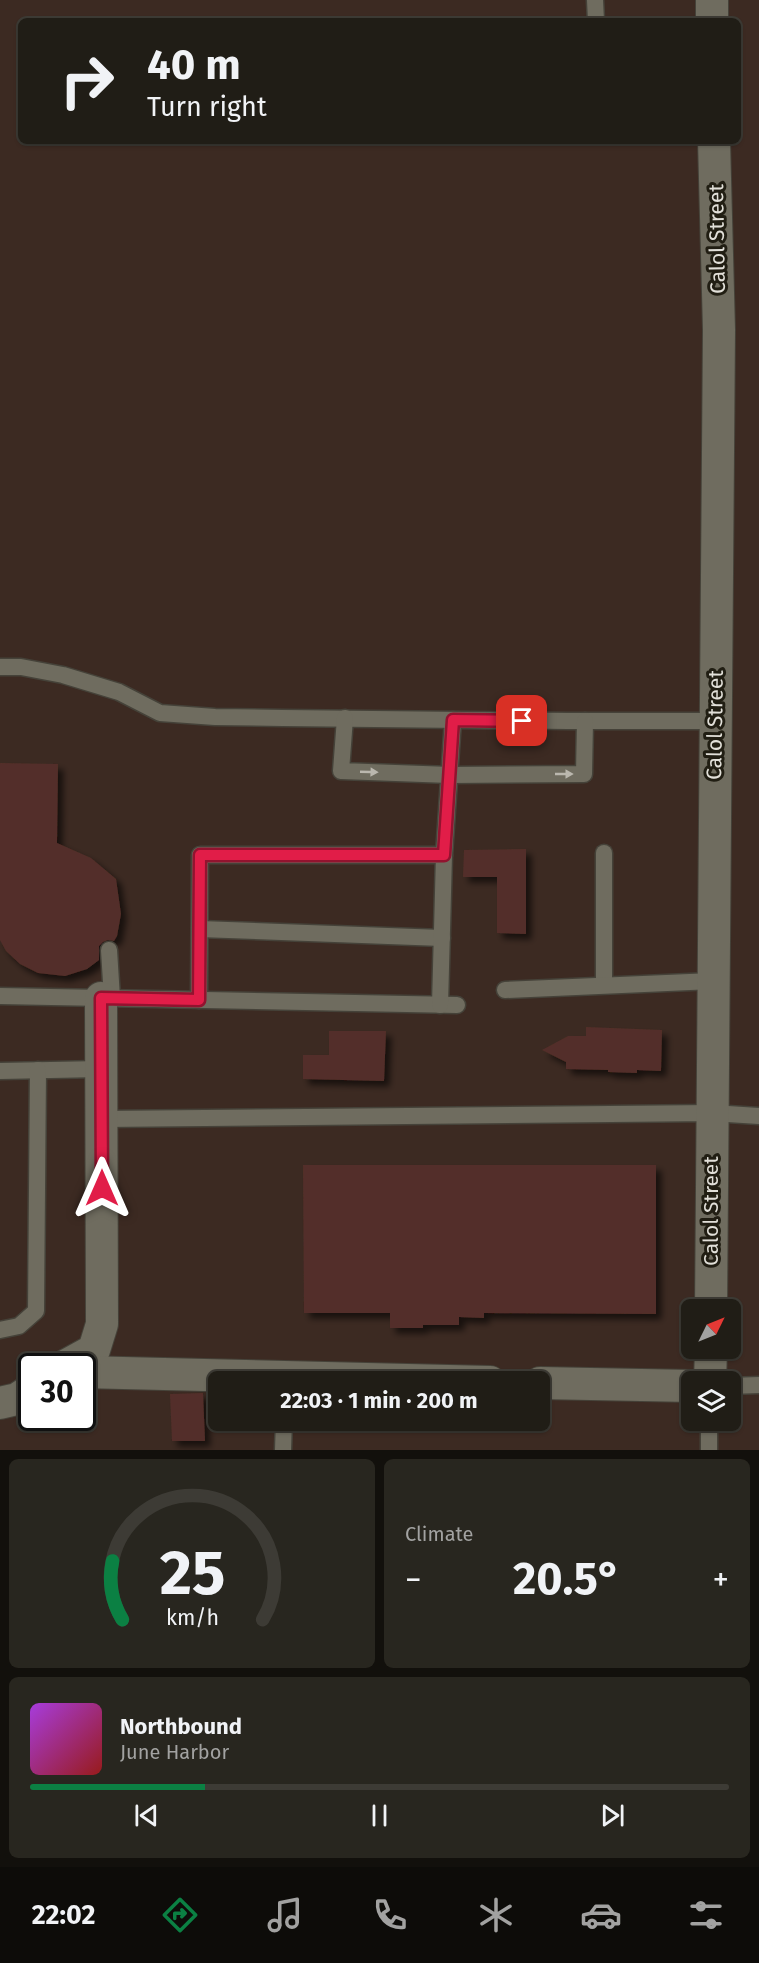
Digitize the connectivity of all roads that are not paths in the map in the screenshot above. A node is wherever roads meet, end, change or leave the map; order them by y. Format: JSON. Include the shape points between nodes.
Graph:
{"nodes":[{"id":1,"x":596,"y":0,"type":"edge"},
{"id":2,"x":712,"y":0,"type":"edge"},
{"id":3,"x":596,"y":18,"type":"edge"},
{"id":4,"x":712,"y":18,"type":"edge"},
{"id":5,"x":714,"y":144,"type":"edge"},
{"id":6,"x":0,"y":667,"type":"edge"},
{"id":7,"x":345,"y":718,"type":"junction"},
{"id":8,"x":453,"y":720,"type":"junction"},
{"id":9,"x":585,"y":721,"type":"junction"},
{"id":10,"x":715,"y":721,"type":"junction"},
{"id":11,"x":450,"y":775,"type":"junction"},
{"id":12,"x":604,"y":853,"type":"dead end"},
{"id":13,"x":444,"y":855,"type":"junction"},
{"id":14,"x":200,"y":929,"type":"junction"},
{"id":15,"x":442,"y":938,"type":"junction"},
{"id":16,"x":109,"y":950,"type":"dead end"},
{"id":17,"x":713,"y":981,"type":"junction"},
{"id":18,"x":604,"y":985,"type":"junction"},
{"id":19,"x":506,"y":990,"type":"dead end"},
{"id":20,"x":0,"y":996,"type":"edge"},
{"id":21,"x":107,"y":998,"type":"junction"},
{"id":22,"x":199,"y":1000,"type":"junction"},
{"id":23,"x":440,"y":1005,"type":"junction"},
{"id":24,"x":457,"y":1005,"type":"dead end"},
{"id":25,"x":38,"y":1070,"type":"junction"},
{"id":26,"x":102,"y":1070,"type":"junction"},
{"id":27,"x":0,"y":1071,"type":"edge"},
{"id":28,"x":712,"y":1113,"type":"junction"},
{"id":29,"x":759,"y":1116,"type":"edge"},
{"id":30,"x":102,"y":1119,"type":"junction"},
{"id":31,"x":711,"y":1299,"type":"edge"},
{"id":32,"x":0,"y":1330,"type":"edge"},
{"id":33,"x":89,"y":1353,"type":"edge"},
{"id":34,"x":96,"y":1372,"type":"edge"},
{"id":35,"x":208,"y":1376,"type":"edge"},
{"id":36,"x":550,"y":1383,"type":"edge"},
{"id":37,"x":759,"y":1385,"type":"edge"},
{"id":38,"x":681,"y":1386,"type":"edge"},
{"id":39,"x":741,"y":1386,"type":"edge"},
{"id":40,"x":18,"y":1398,"type":"edge"},
{"id":41,"x":0,"y":1403,"type":"edge"},
{"id":42,"x":284,"y":1431,"type":"edge"},
{"id":43,"x":710,"y":1431,"type":"edge"},
{"id":44,"x":283,"y":1450,"type":"edge"},
{"id":45,"x":709,"y":1450,"type":"edge"}],
"edges":[{"from":1,"to":3,"type":"lane"},
{"from":2,"to":4,"type":"street"},
{"from":5,"to":10,"type":"street","name":"Calol Street","via":[[719,330]]},
{"from":6,"to":7,"type":"lane","via":[[63,675],[119,692],[160,713]]},
{"from":7,"to":8,"type":"lane"},
{"from":7,"to":11,"type":"lane","one_way":true,"via":[[342,771]]},
{"from":8,"to":9,"type":"lane"},
{"from":8,"to":11,"type":"lane"},
{"from":9,"to":10,"type":"lane"},
{"from":11,"to":9,"type":"lane","one_way":true,"via":[[584,774]]},
{"from":10,"to":17,"type":"street","name":"Calol Street"},
{"from":11,"to":13,"type":"lane"},
{"from":12,"to":18,"type":"lane"},
{"from":13,"to":14,"type":"lane","via":[[200,855]]},
{"from":13,"to":15,"type":"lane"},
{"from":14,"to":15,"type":"lane"},
{"from":14,"to":22,"type":"lane"},
{"from":15,"to":23,"type":"lane"},
{"from":16,"to":21,"type":"lane"},
{"from":17,"to":18,"type":"lane"},
{"from":17,"to":28,"type":"street","name":"Calol Street"},
{"from":18,"to":19,"type":"lane"},
{"from":20,"to":21,"type":"lane"},
{"from":21,"to":22,"type":"lane"},
{"from":21,"to":26,"type":"street"},
{"from":22,"to":23,"type":"lane"},
{"from":23,"to":24,"type":"lane"},
{"from":25,"to":26,"type":"lane"},
{"from":25,"to":27,"type":"lane"},
{"from":25,"to":32,"type":"lane","via":[[36,1311],[19,1326]]},
{"from":26,"to":30,"type":"street"},
{"from":28,"to":29,"type":"lane"},
{"from":28,"to":30,"type":"lane"},
{"from":28,"to":31,"type":"street","name":"Calol Street"},
{"from":30,"to":33,"type":"street","via":[[102,1324],[94,1350]]},
{"from":34,"to":35,"type":"street"},
{"from":36,"to":38,"type":"street"},
{"from":37,"to":39,"type":"lane"},
{"from":40,"to":41,"type":"street"},
{"from":42,"to":44,"type":"lane"},
{"from":43,"to":45,"type":"lane"}]}
